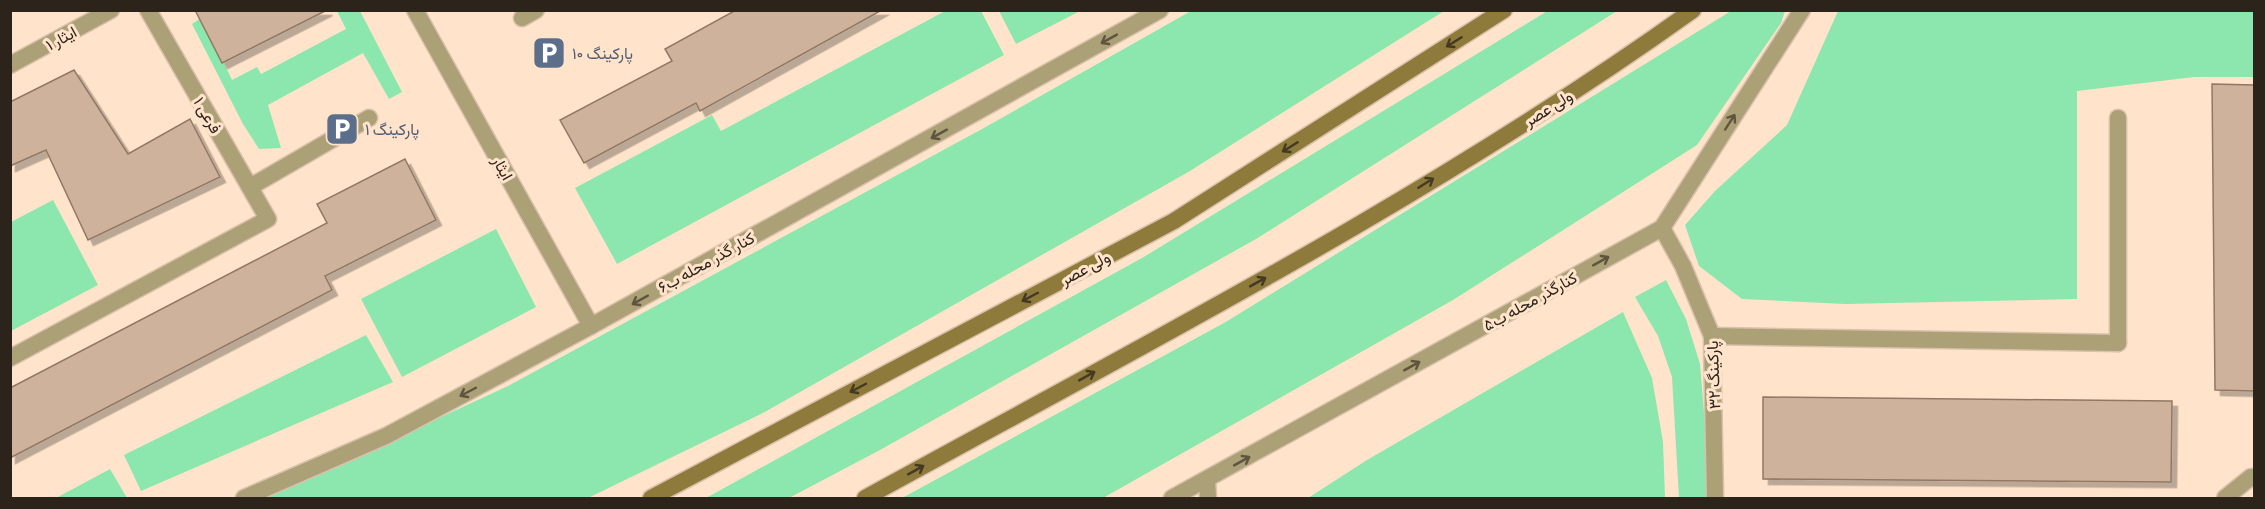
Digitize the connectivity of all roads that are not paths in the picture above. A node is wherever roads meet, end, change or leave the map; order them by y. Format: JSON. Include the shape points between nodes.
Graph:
{"nodes":[{"id":1,"x":111,"y":10,"type":"edge"},
{"id":2,"x":148,"y":10,"type":"edge"},
{"id":3,"x":415,"y":10,"type":"edge"},
{"id":4,"x":1160,"y":10,"type":"edge"},
{"id":5,"x":1504,"y":10,"type":"edge"},
{"id":6,"x":1693,"y":10,"type":"edge"},
{"id":7,"x":1802,"y":10,"type":"edge"},
{"id":8,"x":10,"y":65,"type":"edge"},
{"id":9,"x":369,"y":118,"type":"dead end"},
{"id":10,"x":2118,"y":118,"type":"dead end"},
{"id":11,"x":250,"y":187,"type":"junction"},
{"id":12,"x":1662,"y":228,"type":"junction"},
{"id":13,"x":591,"y":326,"type":"junction"},
{"id":14,"x":1712,"y":336,"type":"junction"},
{"id":15,"x":10,"y":358,"type":"edge"},
{"id":16,"x":2254,"y":477,"type":"edge"},
{"id":17,"x":1207,"y":480,"type":"junction"},
{"id":18,"x":244,"y":498,"type":"edge"},
{"id":19,"x":651,"y":498,"type":"edge"},
{"id":20,"x":865,"y":498,"type":"edge"},
{"id":21,"x":1172,"y":498,"type":"edge"},
{"id":22,"x":1208,"y":498,"type":"edge"},
{"id":23,"x":1715,"y":498,"type":"edge"},
{"id":24,"x":2225,"y":498,"type":"edge"}],
"edges":[{"from":1,"to":8,"type":"street","name":"ایثار ۱"},
{"from":2,"to":11,"type":"street","name":"فرعی ۱"},
{"from":3,"to":13,"type":"street","name":"ایثار"},
{"from":4,"to":13,"type":"street","name":"کنار گذر محله ب۶","one_way":true},
{"from":5,"to":19,"type":"main road","name":"ولی عصر","one_way":true,"via":[[1174,221]]},
{"from":20,"to":6,"type":"main road","name":"ولی عصر","one_way":true,"via":[[1345,234],[1611,69]]},
{"from":12,"to":7,"type":"street","name":"کنارگذر محله ب۵","one_way":true},
{"from":9,"to":11,"type":"street"},
{"from":10,"to":14,"type":"street","via":[[2118,343]]},
{"from":11,"to":15,"type":"street","name":"فرعی ۱","via":[[268,219]]},
{"from":12,"to":14,"type":"street","name":"پارکینگ ۳۲","via":[[1683,266]]},
{"from":17,"to":12,"type":"street","name":"کنارگذر محله ب۵","one_way":true},
{"from":13,"to":18,"type":"street","name":"کنار گذر محله ب۶","one_way":true,"via":[[386,436]]},
{"from":14,"to":23,"type":"street","name":"پارکینگ ۳۲"},
{"from":16,"to":24,"type":"street"},
{"from":17,"to":21,"type":"street","name":"کنارگذر محله ب۵"},
{"from":17,"to":22,"type":"street"}]}
